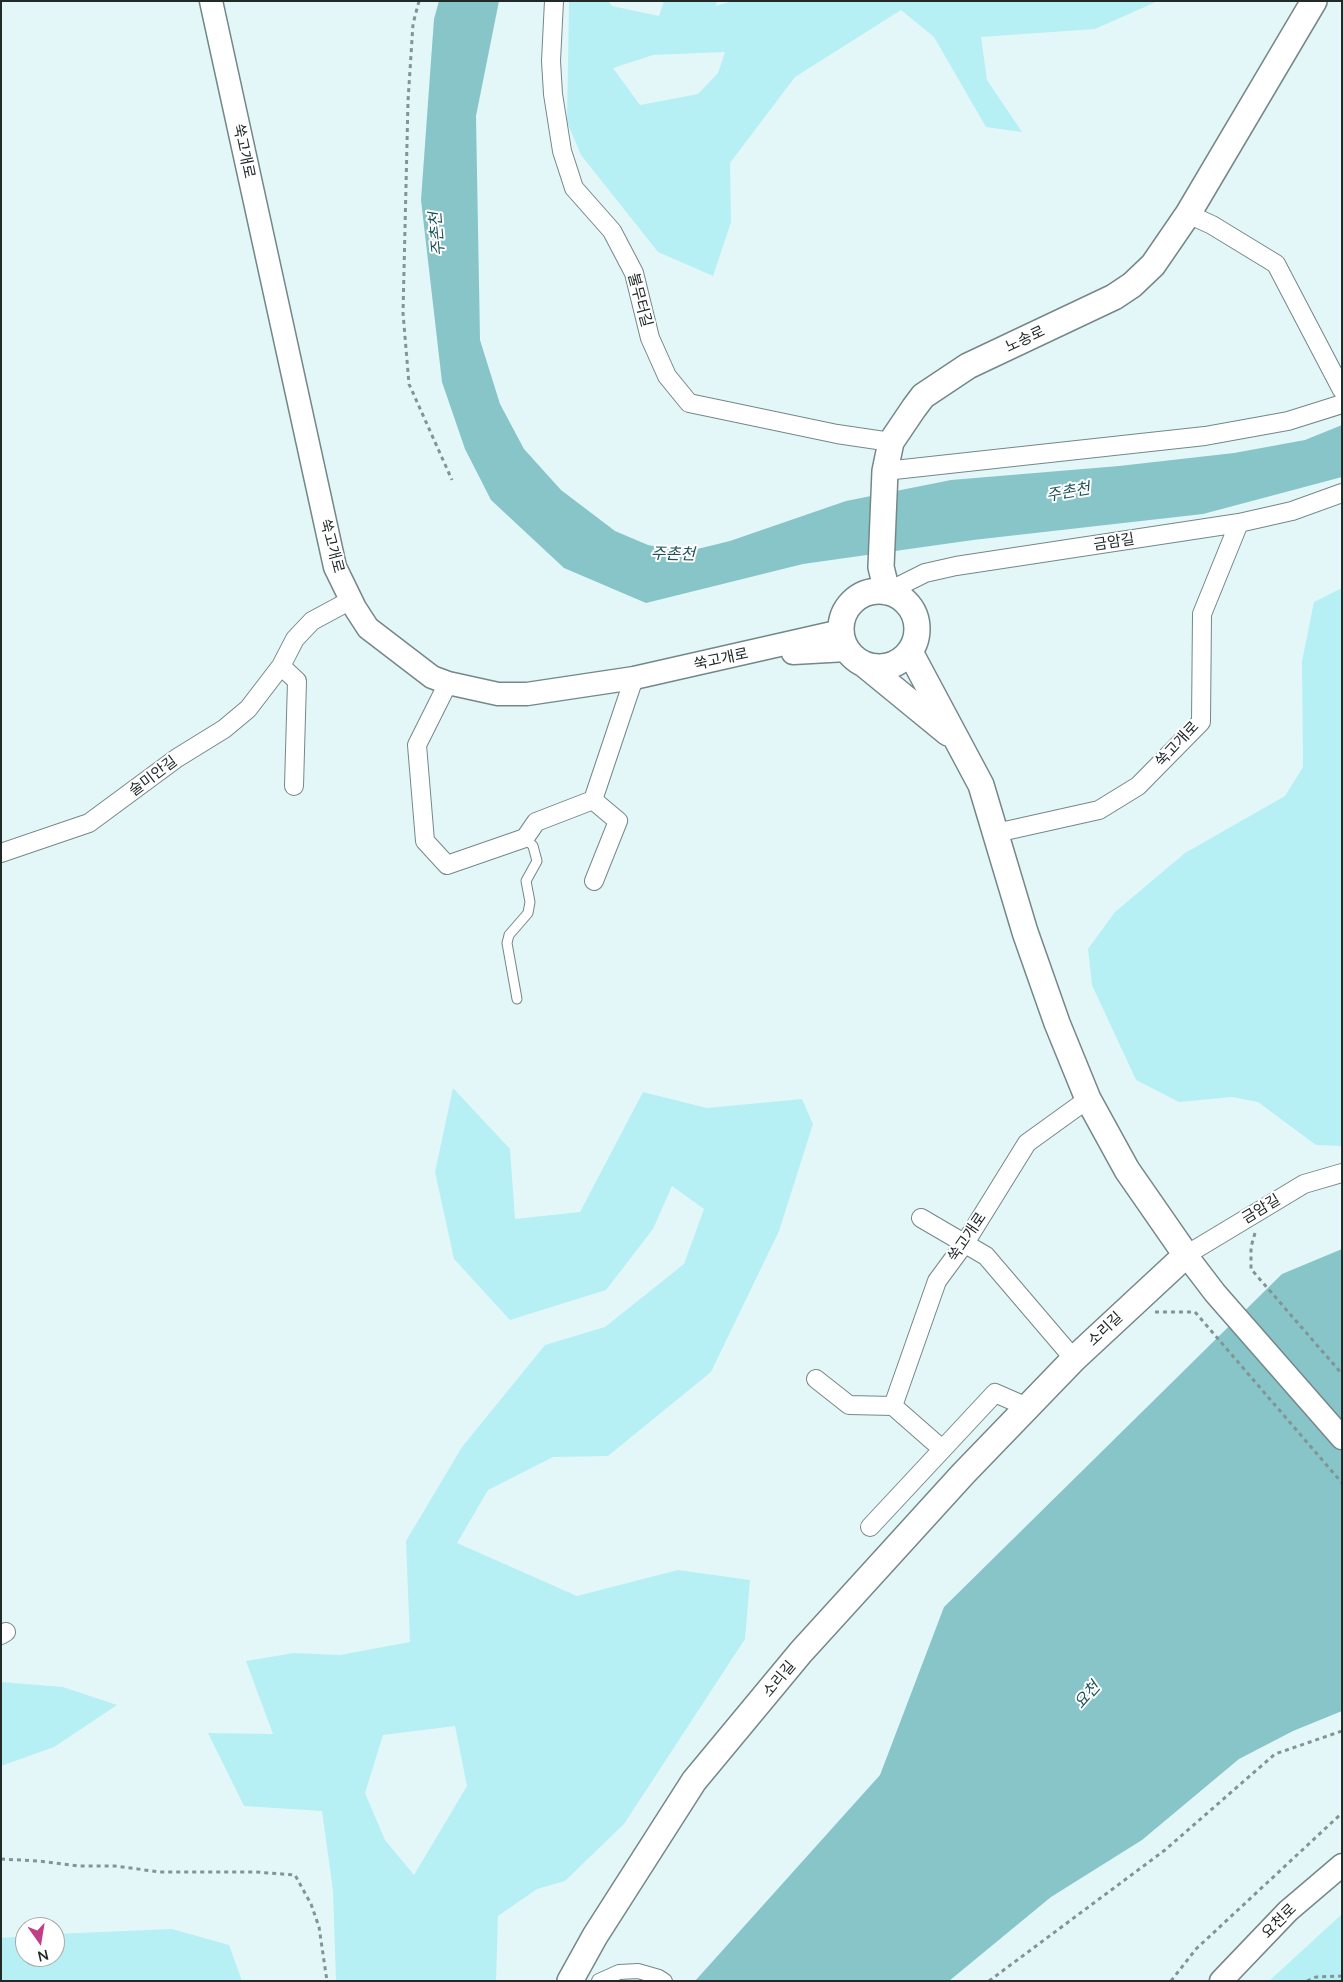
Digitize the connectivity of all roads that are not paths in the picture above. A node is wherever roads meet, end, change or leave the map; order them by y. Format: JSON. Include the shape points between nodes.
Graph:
{"nodes":[{"id":1,"x":211,"y":1,"type":"edge"},
{"id":2,"x":554,"y":1,"type":"edge"},
{"id":3,"x":1314,"y":1,"type":"edge"},
{"id":4,"x":1188,"y":214,"type":"junction"},
{"id":5,"x":1342,"y":390,"type":"edge"},
{"id":6,"x":1342,"y":404,"type":"edge"},
{"id":7,"x":891,"y":442,"type":"junction"},
{"id":8,"x":884,"y":476,"type":"junction"},
{"id":9,"x":1342,"y":493,"type":"edge"},
{"id":10,"x":1239,"y":523,"type":"junction"},
{"id":11,"x":887,"y":592,"type":"junction"},
{"id":12,"x":351,"y":600,"type":"junction"},
{"id":13,"x":851,"y":649,"type":"junction"},
{"id":14,"x":910,"y":652,"type":"junction"},
{"id":15,"x":281,"y":666,"type":"junction"},
{"id":16,"x":634,"y":678,"type":"junction"},
{"id":17,"x":448,"y":683,"type":"junction"},
{"id":18,"x":958,"y":740,"type":"junction"},
{"id":19,"x":294,"y":786,"type":"dead end"},
{"id":20,"x":593,"y":800,"type":"junction"},
{"id":21,"x":996,"y":833,"type":"junction"},
{"id":22,"x":525,"y":838,"type":"junction"},
{"id":23,"x":1,"y":853,"type":"edge"},
{"id":24,"x":594,"y":881,"type":"dead end"},
{"id":25,"x":517,"y":999,"type":"dead end"},
{"id":26,"x":1088,"y":1099,"type":"junction"},
{"id":27,"x":1342,"y":1174,"type":"edge"},
{"id":28,"x":921,"y":1218,"type":"dead end"},
{"id":29,"x":965,"y":1243,"type":"junction"},
{"id":30,"x":1186,"y":1255,"type":"junction"},
{"id":31,"x":1074,"y":1359,"type":"junction"},
{"id":32,"x":816,"y":1379,"type":"dead end"},
{"id":33,"x":893,"y":1406,"type":"junction"},
{"id":34,"x":1027,"y":1407,"type":"junction"},
{"id":35,"x":1342,"y":1438,"type":"edge"},
{"id":36,"x":942,"y":1449,"type":"junction"},
{"id":37,"x":870,"y":1527,"type":"dead end"},
{"id":38,"x":1342,"y":1865,"type":"edge"},
{"id":39,"x":570,"y":1981,"type":"edge"},
{"id":40,"x":598,"y":1981,"type":"edge"},
{"id":41,"x":665,"y":1981,"type":"edge"},
{"id":42,"x":1221,"y":1981,"type":"edge"}],
"edges":[{"from":1,"to":12,"type":"street","name":"쑥고개로","via":[[335,567]]},
{"from":2,"to":7,"type":"street","name":"불무터길","via":[[551,61],[562,151],[574,188],[612,231],[634,272],[650,338],[667,376],[690,403]]},
{"from":3,"to":4,"type":"main road","name":"노송로"},
{"from":4,"to":5,"type":"street","via":[[1276,264]]},
{"from":4,"to":7,"type":"main road","name":"노송로","via":[[1154,265],[1132,285],[1114,297],[968,366],[923,396]]},
{"from":6,"to":8,"type":"street","via":[[1288,421],[1205,436]]},
{"from":7,"to":8,"type":"main road","name":"노송로"},
{"from":8,"to":11,"type":"main road","name":"노송로","via":[[881,567]]},
{"from":9,"to":10,"type":"street","name":"금암길","via":[[1292,511]]},
{"from":10,"to":11,"type":"street","name":"금암길","via":[[956,566],[925,573]]},
{"from":10,"to":21,"type":"street","name":"쑥고개로","via":[[1202,614],[1201,722],[1138,786],[1100,810]]},
{"from":11,"to":13,"type":"main road","via":[[874,591],[862,595],[844,614]]},
{"from":11,"to":14,"type":"main road","via":[[904,601],[915,617],[916,635]]},
{"from":12,"to":15,"type":"street","name":"술미안길","via":[[312,621],[295,638]]},
{"from":12,"to":17,"type":"street","name":"쑥고개로","via":[[368,628],[410,662]]},
{"from":13,"to":14,"type":"main road","via":[[878,667],[890,666]]},
{"from":13,"to":16,"type":"street","name":"쑥고개로","via":[[738,655]]},
{"from":13,"to":18,"type":"main road"},
{"from":14,"to":18,"type":"main road"},
{"from":15,"to":19,"type":"street","via":[[297,681]]},
{"from":15,"to":23,"type":"street","name":"술미안길","via":[[248,708],[224,730],[177,758],[89,823]]},
{"from":16,"to":17,"type":"street","name":"쑥고개로","via":[[527,694],[498,694]]},
{"from":16,"to":20,"type":"street"},
{"from":17,"to":22,"type":"street","via":[[417,745],[426,841],[448,866]]},
{"from":18,"to":21,"type":"main road","via":[[981,785]]},
{"from":20,"to":22,"type":"street","via":[[536,822]]},
{"from":20,"to":24,"type":"street","via":[[618,821]]},
{"from":21,"to":26,"type":"main road","via":[[1025,932]]},
{"from":22,"to":25,"type":"lane","via":[[533,846],[537,862],[526,881],[530,902],[528,913],[509,935],[507,943]]},
{"from":26,"to":29,"type":"street","name":"쑥고개로","via":[[1027,1143]]},
{"from":26,"to":30,"type":"main road","via":[[1127,1170]]},
{"from":27,"to":30,"type":"street","name":"금암길","via":[[1304,1184]]},
{"from":28,"to":29,"type":"street"},
{"from":29,"to":31,"type":"street","via":[[986,1256]]},
{"from":29,"to":33,"type":"street","name":"쑥고개로","via":[[937,1282]]},
{"from":30,"to":31,"type":"main road","name":"소리길"},
{"from":30,"to":35,"type":"street","via":[[1215,1293]]},
{"from":31,"to":34,"type":"main road","name":"소리길"},
{"from":32,"to":33,"type":"street","via":[[849,1405]]},
{"from":33,"to":36,"type":"street"},
{"from":34,"to":36,"type":"street","via":[[995,1393]]},
{"from":34,"to":39,"type":"main road","name":"소리길","via":[[801,1652],[694,1781]]},
{"from":36,"to":37,"type":"street"},
{"from":38,"to":42,"type":"street","name":"요천로","via":[[1288,1911]]},
{"from":40,"to":41,"type":"street","via":[[619,1972],[638,1972]]}]}
